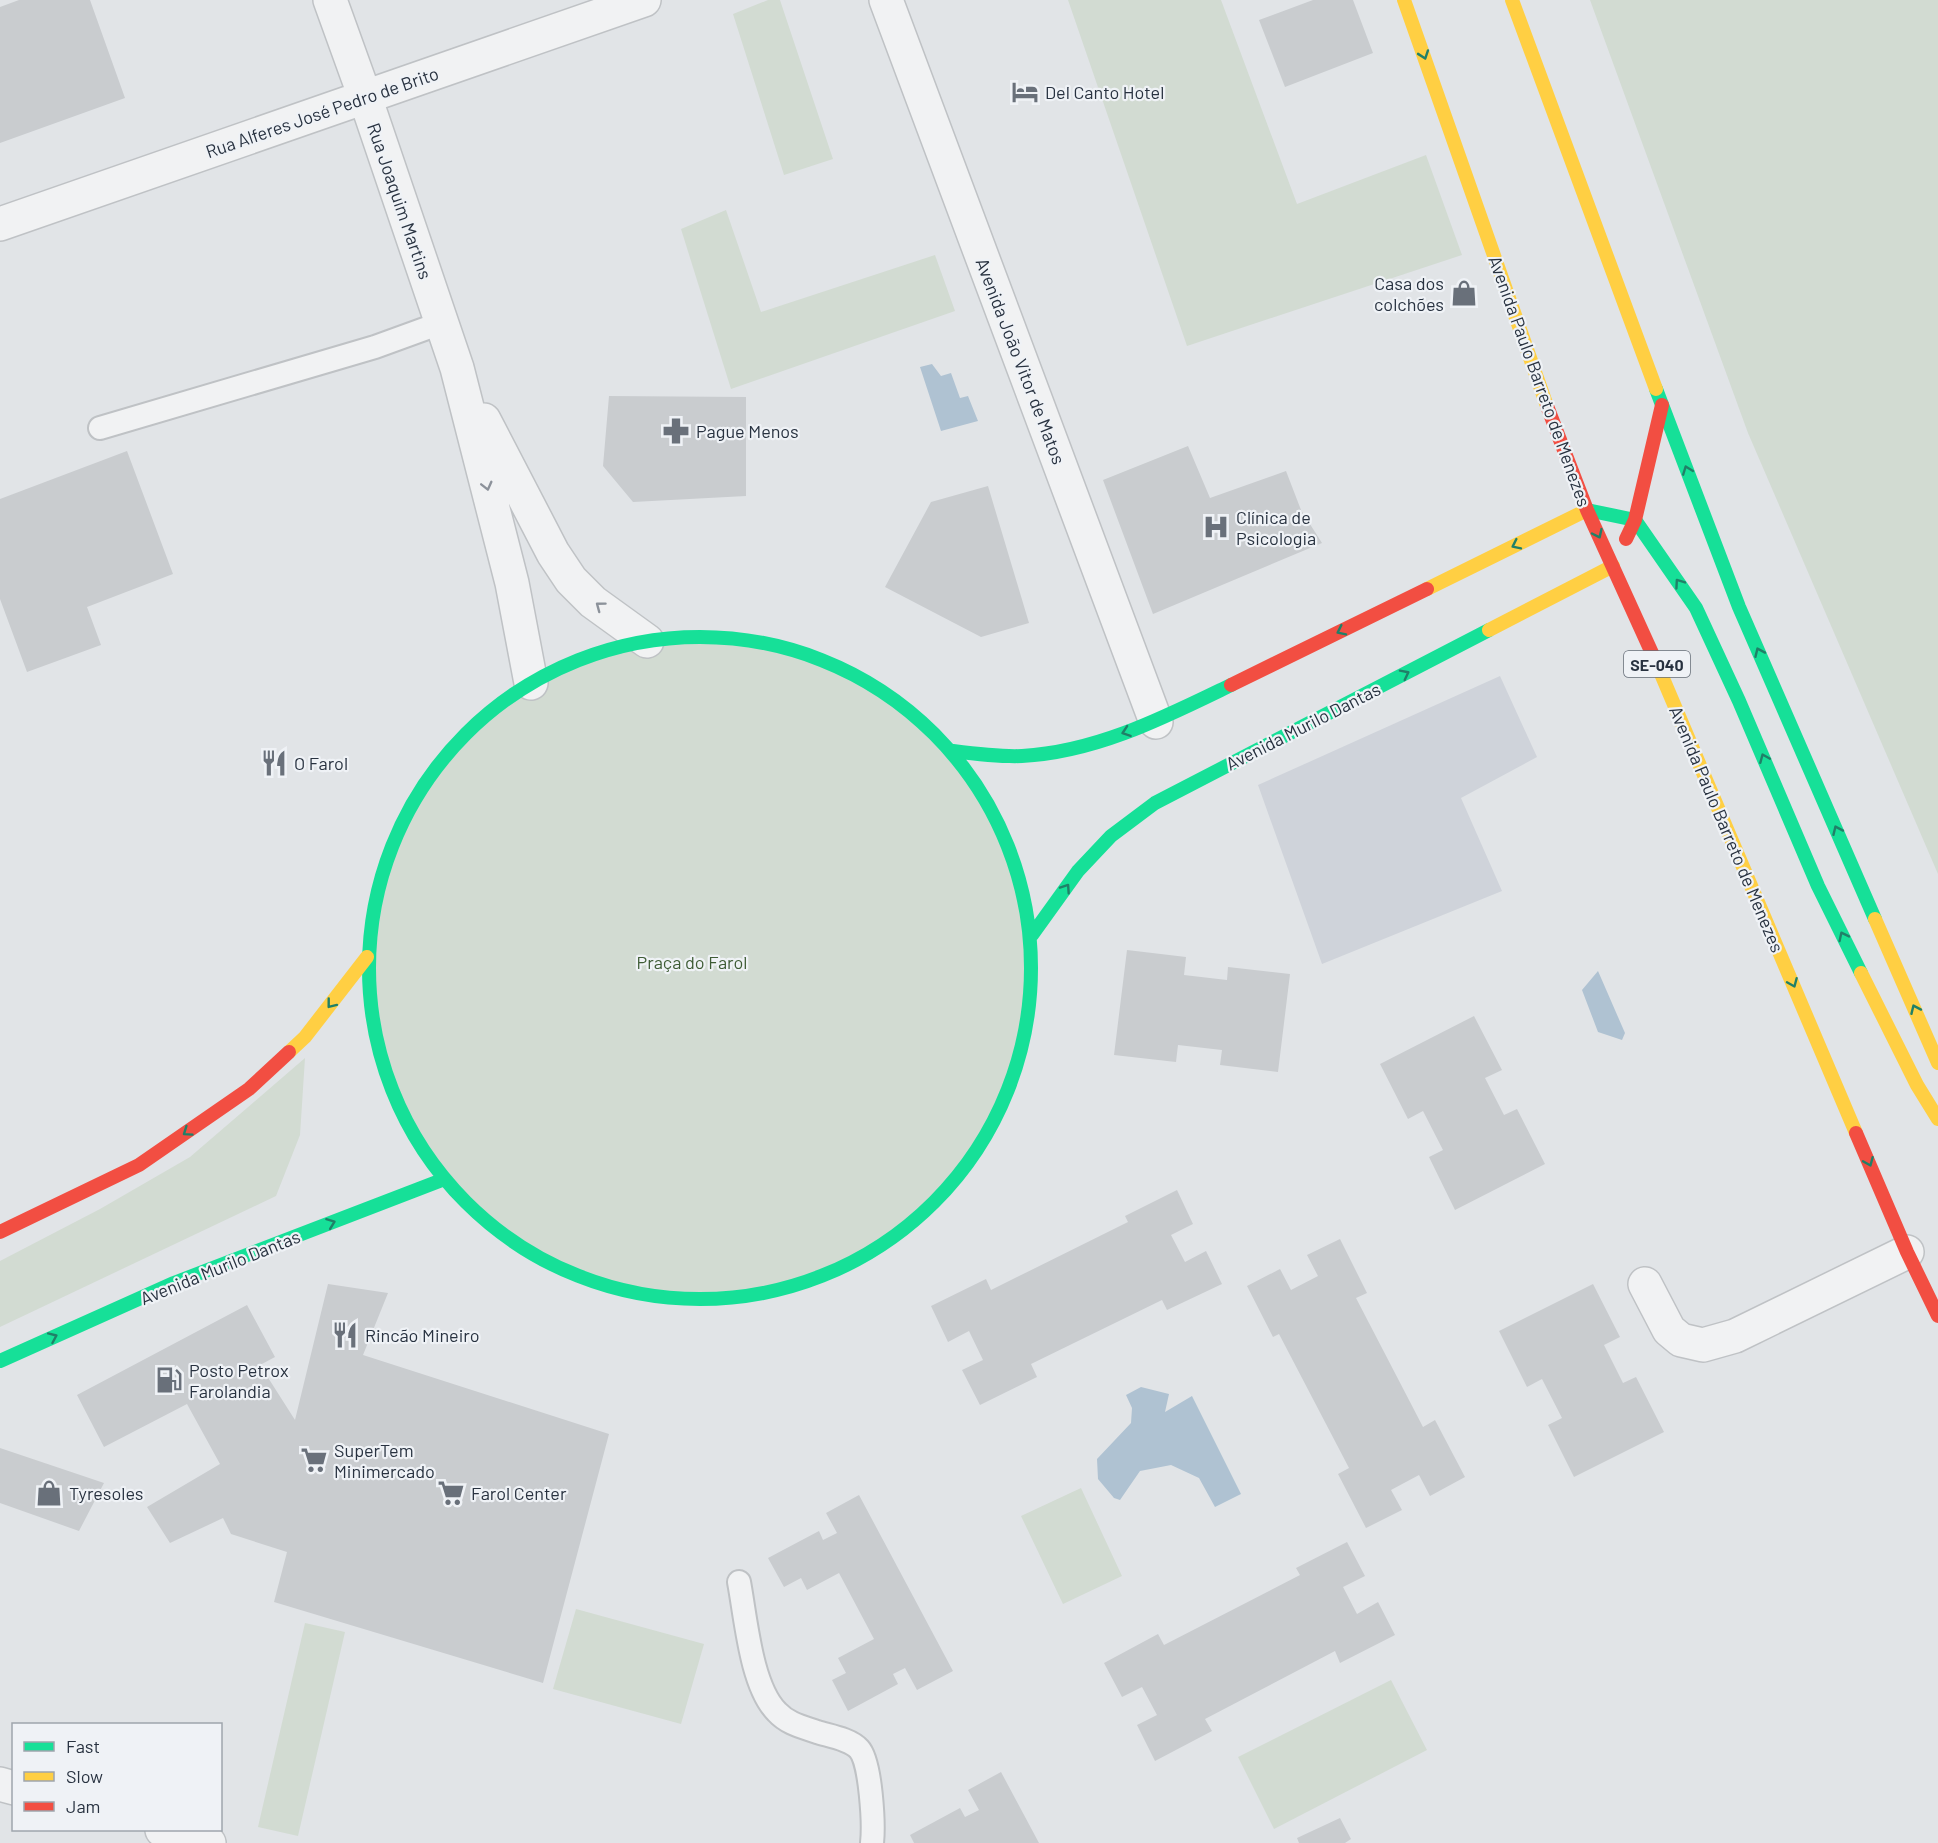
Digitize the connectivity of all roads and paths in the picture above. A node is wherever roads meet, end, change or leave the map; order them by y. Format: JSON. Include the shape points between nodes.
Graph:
{"nodes":[{"id":1,"x":330,"y":0,"type":"edge"},
{"id":2,"x":644,"y":0,"type":"edge"},
{"id":3,"x":886,"y":0,"type":"edge"},
{"id":4,"x":1404,"y":0,"type":"edge"},
{"id":5,"x":1512,"y":0,"type":"edge"},
{"id":6,"x":365,"y":97,"type":"junction"},
{"id":7,"x":0,"y":224,"type":"edge"},
{"id":8,"x":441,"y":323,"type":"junction"},
{"id":9,"x":456,"y":368,"type":"junction"},
{"id":10,"x":1662,"y":405,"type":"junction"},
{"id":11,"x":100,"y":428,"type":"dead end"},
{"id":12,"x":1587,"y":510,"type":"junction"},
{"id":13,"x":1635,"y":520,"type":"junction"},
{"id":14,"x":1613,"y":566,"type":"junction"},
{"id":15,"x":647,"y":641,"type":"junction"},
{"id":16,"x":531,"y":683,"type":"junction"},
{"id":17,"x":1156,"y":722,"type":"junction"},
{"id":18,"x":953,"y":751,"type":"junction"},
{"id":19,"x":1032,"y":935,"type":"junction"},
{"id":20,"x":367,"y":957,"type":"junction"},
{"id":21,"x":1938,"y":1063,"type":"edge"},
{"id":22,"x":1938,"y":1119,"type":"edge"},
{"id":23,"x":442,"y":1180,"type":"junction"},
{"id":24,"x":0,"y":1232,"type":"edge"},
{"id":25,"x":1907,"y":1252,"type":"junction"},
{"id":26,"x":1644,"y":1284,"type":"dead end"},
{"id":27,"x":1938,"y":1316,"type":"edge"},
{"id":28,"x":0,"y":1361,"type":"edge"},
{"id":29,"x":739,"y":1582,"type":"dead end"},
{"id":30,"x":165,"y":1835,"type":"edge"},
{"id":31,"x":210,"y":1843,"type":"edge"},
{"id":32,"x":872,"y":1843,"type":"edge"}],
"edges":[{"from":1,"to":6,"type":"street","name":"Rua Joaquim Martins"},
{"from":2,"to":6,"type":"street","name":"Rua Alferes José Pedro de Brito"},
{"from":3,"to":17,"type":"street","name":"Avenida João Vitor de Matos"},
{"from":4,"to":12,"type":"main road","name":"Avenida Paulo Barreto de Menezes","number":"SE-040","one_way":true},
{"from":5,"to":10,"type":"main road"},
{"from":6,"to":7,"type":"street","name":"Rua Alferes José Pedro de Brito"},
{"from":6,"to":8,"type":"street","name":"Rua Joaquim Martins"},
{"from":8,"to":9,"type":"street","name":"Rua Joaquim Martins"},
{"from":8,"to":11,"type":"lane","via":[[375,347]]},
{"from":15,"to":9,"type":"street","name":"Rua Joaquim Martins","one_way":true,"via":[[593,602],[572,580]]},
{"from":9,"to":16,"type":"street","name":"Rua Joaquim Martins","one_way":true,"via":[[512,583]]},
{"from":10,"to":13,"type":"main road"},
{"from":21,"to":10,"type":"main road","one_way":true,"via":[[1739,607]]},
{"from":12,"to":13,"type":"main road"},
{"from":12,"to":14,"type":"main road","name":"Avenida Paulo Barreto de Menezes","number":"SE-040","one_way":true},
{"from":12,"to":17,"type":"main road","one_way":true},
{"from":13,"to":14,"type":"main road"},
{"from":22,"to":13,"type":"main road","one_way":true,"via":[[1917,1085],[1818,886],[1696,608]]},
{"from":19,"to":14,"type":"main road","name":"Avenida Murilo Dantas","one_way":true,"via":[[1078,871],[1111,836],[1155,803]]},
{"from":14,"to":25,"type":"main road","name":"Avenida Paulo Barreto de Menezes","number":"SE-040","one_way":true},
{"from":15,"to":16,"type":"main road","via":[[611,649]]},
{"from":15,"to":18,"type":"main road","via":[[715,637],[783,646],[846,669],[904,705]]},
{"from":16,"to":20,"type":"main road","via":[[486,715],[446,754],[414,799],[381,876]]},
{"from":17,"to":18,"type":"main road","one_way":true,"via":[[1091,744],[1050,752],[1005,756]]},
{"from":18,"to":19,"type":"main road","via":[[1007,837]]},
{"from":19,"to":23,"type":"main road","via":[[1028,1024],[1001,1110],[952,1184],[885,1243],[805,1283],[717,1300],[627,1293],[543,1262]]},
{"from":20,"to":23,"type":"main road","via":[[374,1040],[410,1133]]},
{"from":20,"to":24,"type":"main road","one_way":true,"via":[[305,1037],[249,1089],[139,1165]]},
{"from":28,"to":23,"type":"main road","name":"Avenida Murilo Dantas","one_way":true,"via":[[174,1283]]},
{"from":25,"to":26,"type":"street","via":[[1735,1336],[1703,1345],[1681,1340],[1669,1330]]},
{"from":25,"to":27,"type":"main road","name":"Avenida Paulo Barreto de Menezes","number":"SE-040"},
{"from":29,"to":32,"type":"lane","via":[[754,1664],[762,1692],[771,1705],[790,1723],[850,1742],[860,1749],[865,1759],[874,1824]]},
{"from":30,"to":31,"type":"street"}]}
